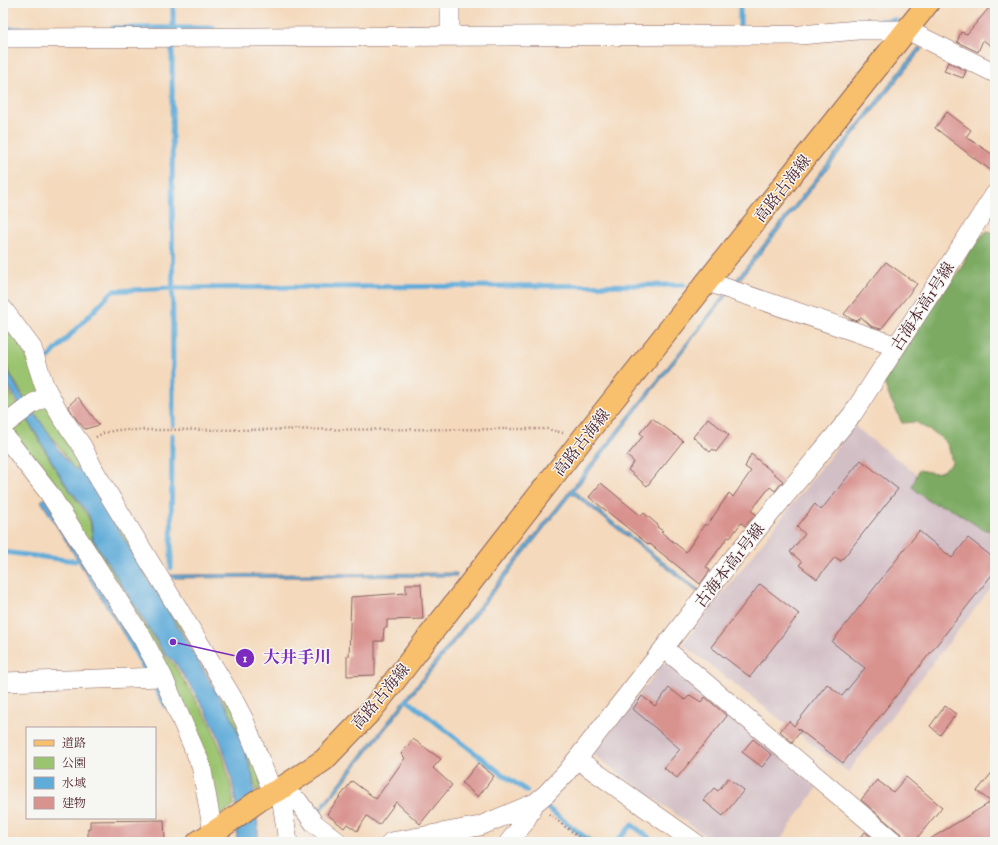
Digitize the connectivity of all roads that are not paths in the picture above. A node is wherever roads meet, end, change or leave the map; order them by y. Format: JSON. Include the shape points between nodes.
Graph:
{"nodes":[{"id":1,"x":450,"y":3,"type":"edge"},
{"id":2,"x":928,"y":3,"type":"edge"},
{"id":3,"x":907,"y":30,"type":"junction"},
{"id":4,"x":450,"y":36,"type":"junction"},
{"id":5,"x":3,"y":38,"type":"edge"},
{"id":6,"x":995,"y":73,"type":"edge"},
{"id":7,"x":995,"y":194,"type":"edge"},
{"id":8,"x":708,"y":282,"type":"junction"},
{"id":9,"x":3,"y":309,"type":"edge"},
{"id":10,"x":896,"y":346,"type":"junction"},
{"id":11,"x":49,"y":395,"type":"junction"},
{"id":12,"x":3,"y":426,"type":"edge"},
{"id":13,"x":3,"y":434,"type":"edge"},
{"id":14,"x":664,"y":648,"type":"junction"},
{"id":15,"x":163,"y":677,"type":"junction"},
{"id":16,"x":3,"y":682,"type":"edge"},
{"id":17,"x":577,"y":759,"type":"junction"},
{"id":18,"x":280,"y":789,"type":"junction"},
{"id":19,"x":535,"y":803,"type":"junction"},
{"id":20,"x":207,"y":836,"type":"edge"},
{"id":21,"x":288,"y":842,"type":"edge"},
{"id":22,"x":338,"y":842,"type":"edge"},
{"id":23,"x":391,"y":842,"type":"edge"},
{"id":24,"x":509,"y":842,"type":"edge"},
{"id":25,"x":694,"y":842,"type":"edge"},
{"id":26,"x":894,"y":842,"type":"edge"}],
"edges":[{"from":1,"to":4,"type":"street"},
{"from":2,"to":3,"type":"main road","name":"高路古海線"},
{"from":3,"to":4,"type":"street","via":[[858,30],[792,35]]},
{"from":3,"to":6,"type":"street"},
{"from":3,"to":8,"type":"main road","name":"高路古海線"},
{"from":4,"to":5,"type":"street"},
{"from":7,"to":10,"type":"street","name":"古海本高1号線"},
{"from":8,"to":10,"type":"street"},
{"from":8,"to":18,"type":"main road","name":"高路古海線","via":[[371,711],[324,760]]},
{"from":9,"to":11,"type":"street","via":[[32,348]]},
{"from":10,"to":14,"type":"street","name":"古海本高1号線","via":[[852,415],[730,562]]},
{"from":11,"to":12,"type":"street"},
{"from":11,"to":18,"type":"street","via":[[232,697],[269,783]]},
{"from":13,"to":15,"type":"street","via":[[49,493],[143,639]]},
{"from":14,"to":17,"type":"street","name":"古海本高1号線"},
{"from":14,"to":26,"type":"street"},
{"from":15,"to":16,"type":"street"},
{"from":15,"to":20,"type":"street","via":[[201,765]]},
{"from":17,"to":19,"type":"street","name":"古海本高1号線"},
{"from":17,"to":25,"type":"street"},
{"from":18,"to":20,"type":"main road","name":"高路古海線"},
{"from":18,"to":21,"type":"street"},
{"from":18,"to":22,"type":"street","via":[[298,801],[314,823]]},
{"from":19,"to":23,"type":"street","name":"古海本高1号線","via":[[480,826]]},
{"from":19,"to":24,"type":"street"}]}
